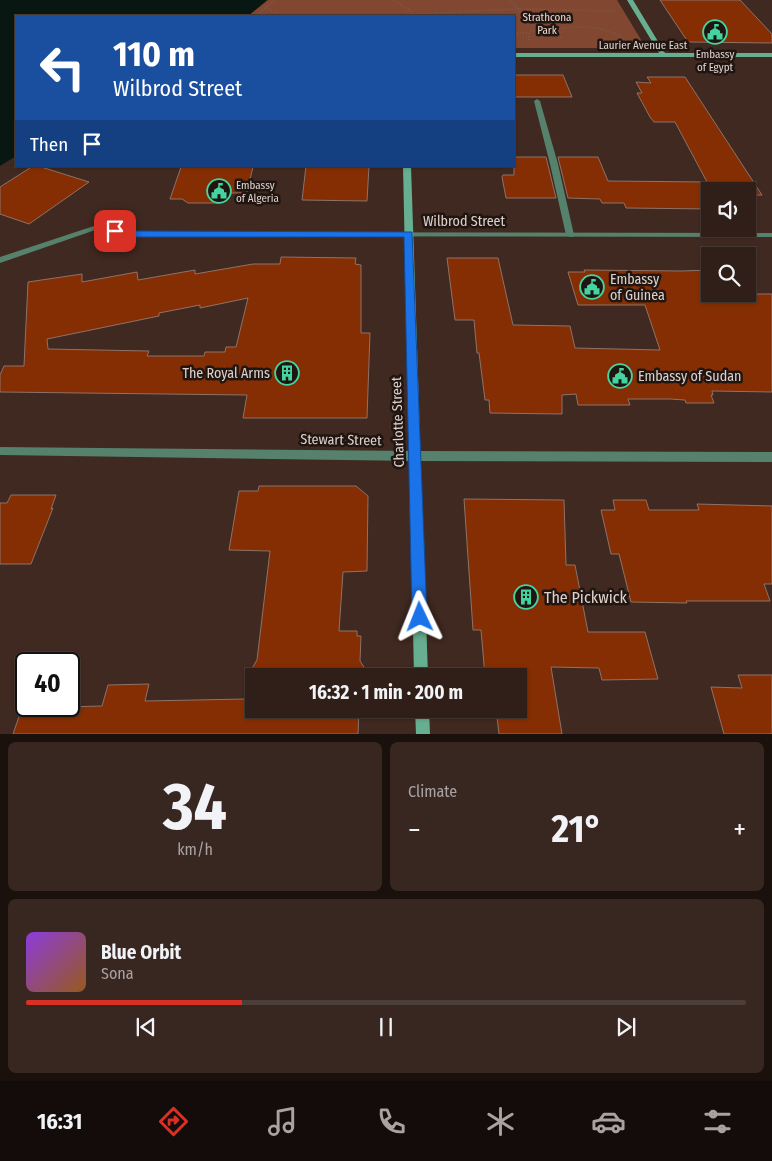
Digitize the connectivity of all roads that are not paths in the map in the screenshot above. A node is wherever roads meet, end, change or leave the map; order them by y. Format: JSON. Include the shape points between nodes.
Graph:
{"nodes":[{"id":1,"x":630,"y":0,"type":"edge"},
{"id":2,"x":515,"y":55,"type":"edge"},
{"id":3,"x":663,"y":55,"type":"junction"},
{"id":4,"x":772,"y":55,"type":"edge"},
{"id":5,"x":537,"y":101,"type":"dead end"},
{"id":6,"x":408,"y":167,"type":"edge"},
{"id":7,"x":409,"y":234,"type":"junction"},
{"id":8,"x":570,"y":235,"type":"junction"},
{"id":9,"x":772,"y":235,"type":"edge"},
{"id":10,"x":0,"y":260,"type":"edge"},
{"id":11,"x":0,"y":451,"type":"edge"},
{"id":12,"x":415,"y":456,"type":"junction"},
{"id":13,"x":772,"y":457,"type":"edge"},
{"id":14,"x":421,"y":668,"type":"edge"},
{"id":15,"x":422,"y":718,"type":"edge"},
{"id":16,"x":423,"y":734,"type":"edge"}],
"edges":[{"from":1,"to":3,"type":"street"},
{"from":2,"to":3,"type":"street","name":"Laurier Avenue East"},
{"from":3,"to":4,"type":"street","name":"Laurier Avenue East"},
{"from":5,"to":8,"type":"street"},
{"from":6,"to":7,"type":"street","name":"Charlotte Street"},
{"from":7,"to":8,"type":"street","name":"Wilbrod Street"},
{"from":7,"to":10,"type":"street","name":"Wilbrod Street","via":[[133,234],[97,228]]},
{"from":7,"to":12,"type":"street","name":"Charlotte Street"},
{"from":8,"to":9,"type":"street","name":"Wilbrod Street"},
{"from":11,"to":12,"type":"street","name":"Stewart Street"},
{"from":12,"to":13,"type":"street","name":"Stewart Street"},
{"from":12,"to":14,"type":"street","name":"Charlotte Street"},
{"from":15,"to":16,"type":"street"}]}
